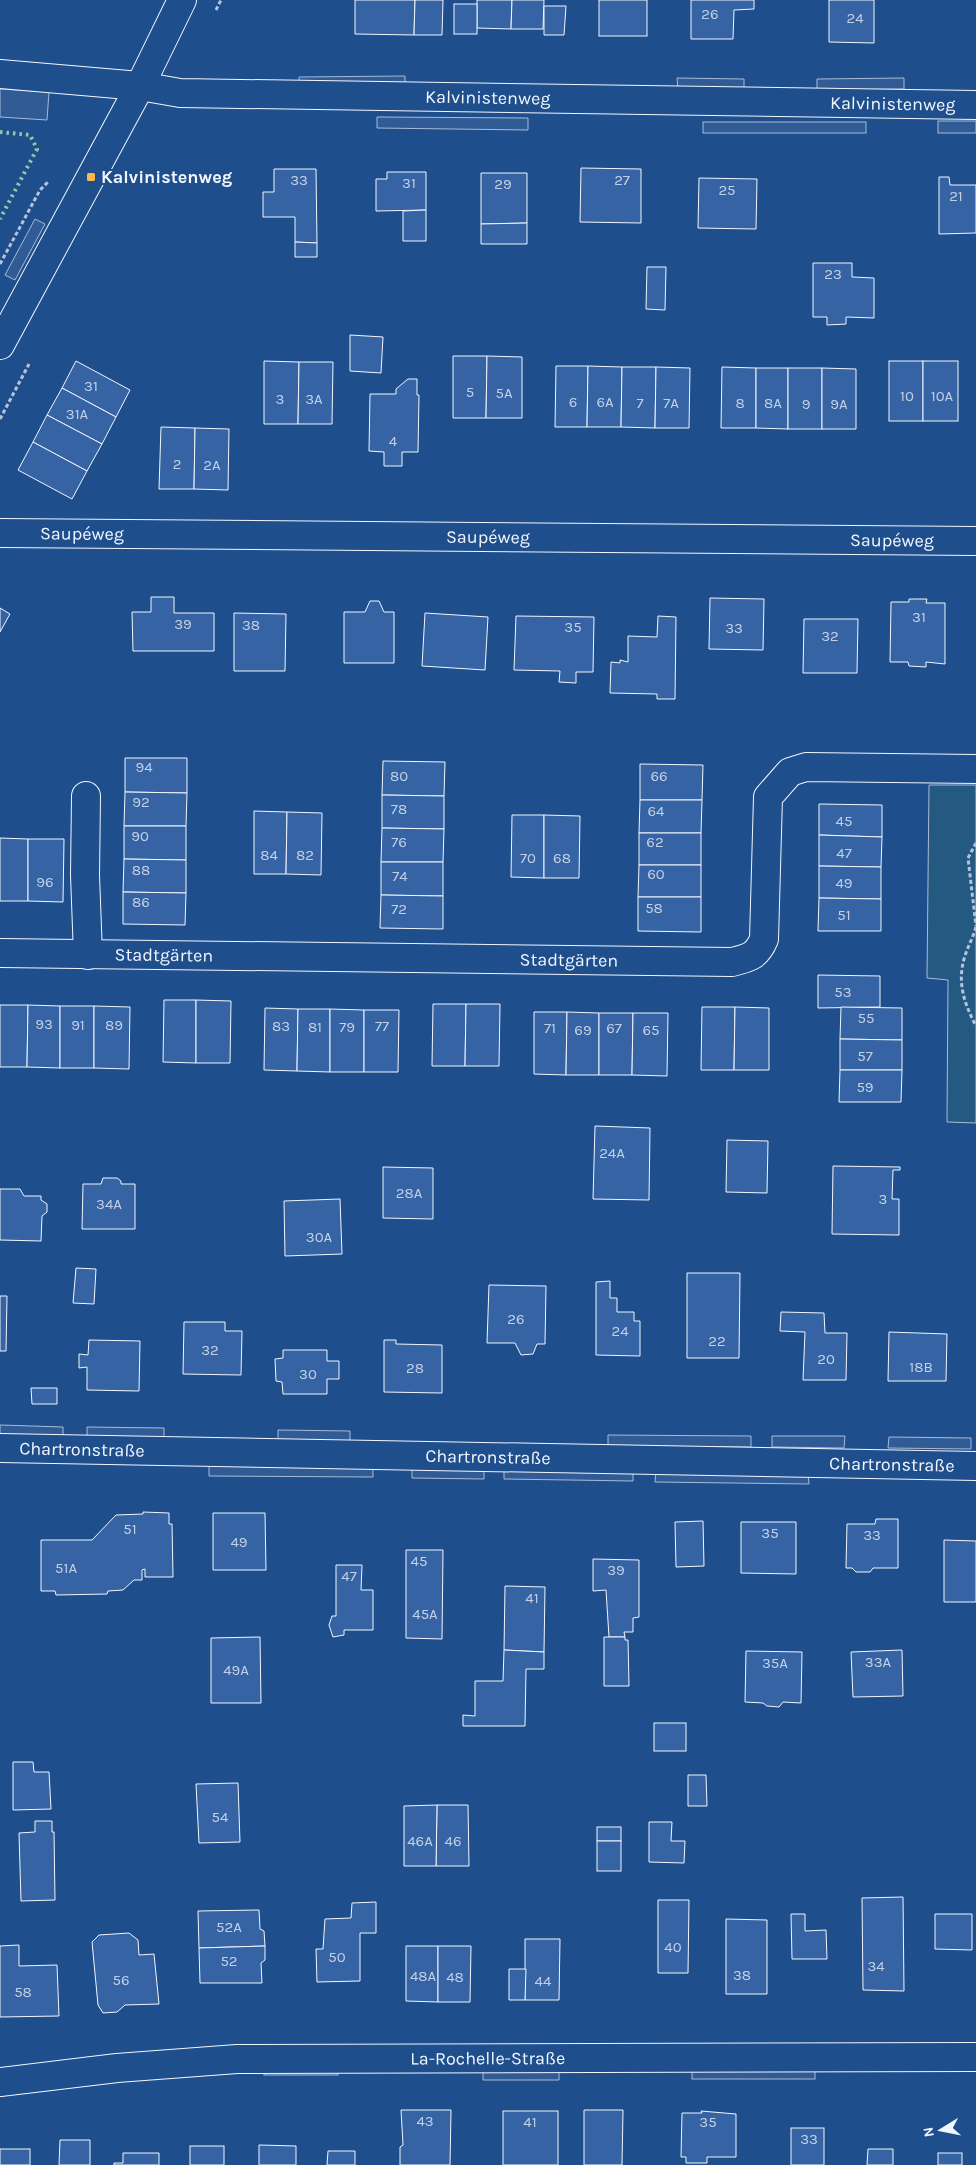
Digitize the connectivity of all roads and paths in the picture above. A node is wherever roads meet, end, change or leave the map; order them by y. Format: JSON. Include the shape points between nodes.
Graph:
{"nodes":[{"id":1,"x":182,"y":0,"type":"edge"},
{"id":2,"x":0,"y":74,"type":"edge"},
{"id":3,"x":140,"y":86,"type":"junction"},
{"id":4,"x":976,"y":106,"type":"edge"},
{"id":5,"x":0,"y":345,"type":"edge"},
{"id":6,"x":0,"y":534,"type":"edge"},
{"id":7,"x":976,"y":541,"type":"edge"},
{"id":8,"x":976,"y":769,"type":"edge"},
{"id":9,"x":86,"y":796,"type":"dead end"},
{"id":10,"x":976,"y":843,"type":"edge"},
{"id":11,"x":976,"y":927,"type":"edge"},
{"id":12,"x":0,"y":953,"type":"edge"},
{"id":13,"x":88,"y":955,"type":"junction"},
{"id":14,"x":976,"y":1026,"type":"edge"},
{"id":15,"x":0,"y":1448,"type":"edge"},
{"id":16,"x":976,"y":1466,"type":"edge"},
{"id":17,"x":976,"y":2057,"type":"edge"},
{"id":18,"x":0,"y":2082,"type":"edge"}],
"edges":[{"from":1,"to":3,"type":"street"},
{"from":2,"to":3,"type":"street","name":"Kalvinistenweg"},
{"from":3,"to":4,"type":"street","name":"Kalvinistenweg","via":[[180,93]]},
{"from":3,"to":5,"type":"street"},
{"from":6,"to":7,"type":"street","name":"Saupéweg"},
{"from":8,"to":13,"type":"street","name":"Stadtgärten","via":[[806,766],[790,772],[768,797],[764,939],[759,950],[732,962]]},
{"from":9,"to":13,"type":"street"},
{"from":10,"to":11,"type":"path","via":[[968,858]]},
{"from":11,"to":14,"type":"path","via":[[961,975],[962,992]]},
{"from":12,"to":13,"type":"street","name":"Stadtgärten"},
{"from":15,"to":16,"type":"street","name":"Chartronstraße"},
{"from":17,"to":18,"type":"street","name":"La-Rochelle-Straße","via":[[238,2059],[117,2068]]}]}
